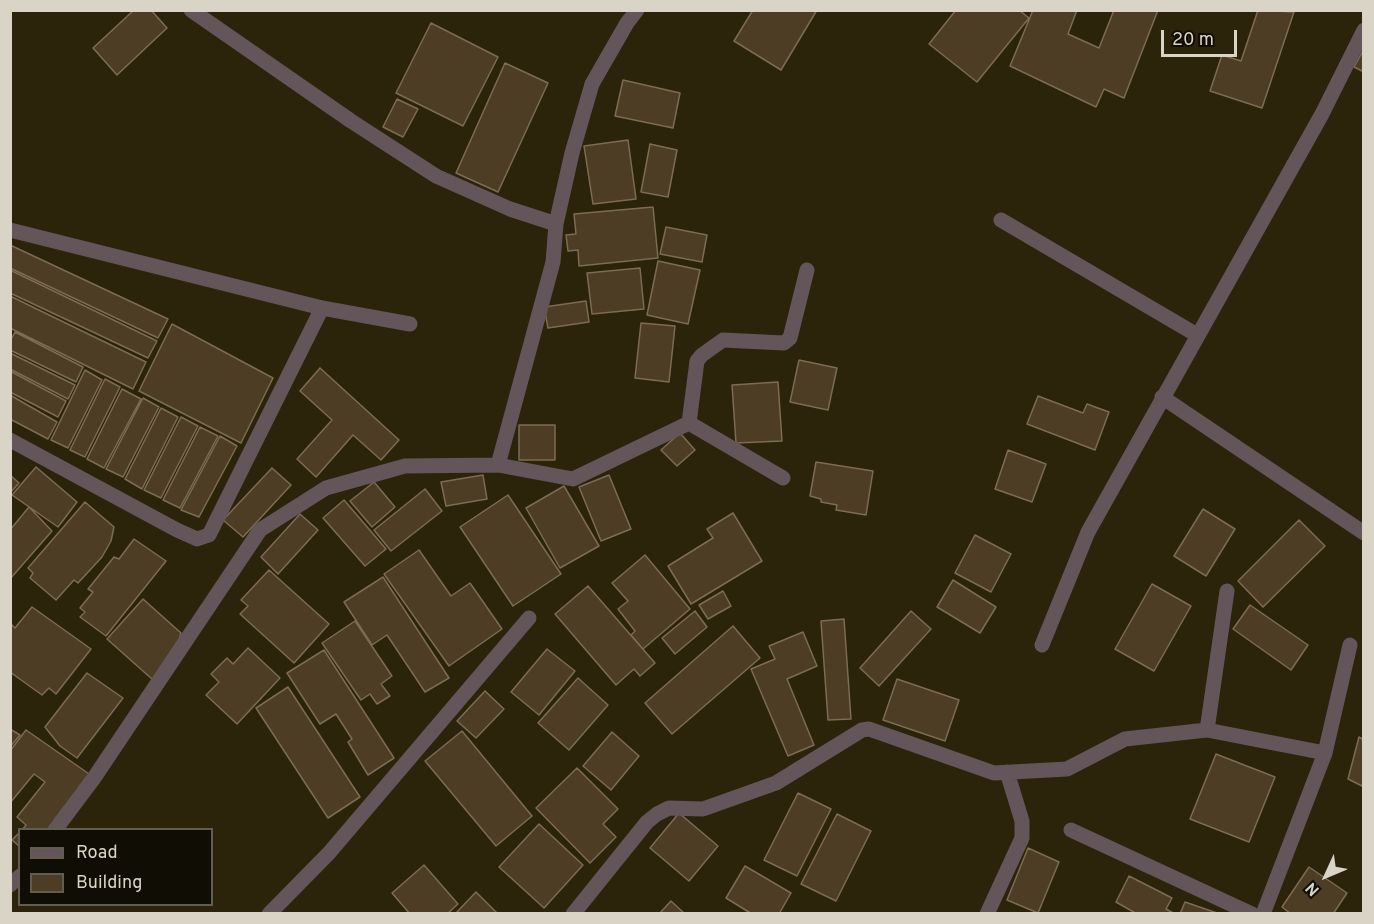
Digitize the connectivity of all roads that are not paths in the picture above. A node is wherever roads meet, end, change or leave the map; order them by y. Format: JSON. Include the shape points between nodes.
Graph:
{"nodes":[{"id":1,"x":191,"y":10,"type":"edge"},
{"id":2,"x":637,"y":10,"type":"edge"},
{"id":3,"x":1364,"y":30,"type":"edge"},
{"id":4,"x":1001,"y":220,"type":"dead end"},
{"id":5,"x":556,"y":224,"type":"junction"},
{"id":6,"x":10,"y":230,"type":"edge"},
{"id":7,"x":807,"y":270,"type":"dead end"},
{"id":8,"x":322,"y":308,"type":"junction"},
{"id":9,"x":410,"y":324,"type":"dead end"},
{"id":10,"x":1197,"y":335,"type":"junction"},
{"id":11,"x":1162,"y":397,"type":"junction"},
{"id":12,"x":689,"y":423,"type":"junction"},
{"id":13,"x":10,"y":440,"type":"edge"},
{"id":14,"x":498,"y":465,"type":"junction"},
{"id":15,"x":783,"y":478,"type":"dead end"},
{"id":16,"x":1364,"y":533,"type":"edge"},
{"id":17,"x":1227,"y":591,"type":"dead end"},
{"id":18,"x":529,"y":618,"type":"dead end"},
{"id":19,"x":1042,"y":645,"type":"dead end"},
{"id":20,"x":1350,"y":645,"type":"dead end"},
{"id":21,"x":1207,"y":730,"type":"junction"},
{"id":22,"x":1325,"y":753,"type":"junction"},
{"id":23,"x":1008,"y":772,"type":"junction"},
{"id":24,"x":56,"y":828,"type":"edge"},
{"id":25,"x":1071,"y":830,"type":"dead end"},
{"id":26,"x":269,"y":914,"type":"edge"},
{"id":27,"x":573,"y":914,"type":"edge"},
{"id":28,"x":987,"y":914,"type":"edge"},
{"id":29,"x":1252,"y":914,"type":"edge"},
{"id":30,"x":1263,"y":914,"type":"edge"}],
"edges":[{"from":1,"to":5,"type":"street","via":[[436,176],[510,209]]},
{"from":2,"to":5,"type":"street","via":[[592,84]]},
{"from":3,"to":10,"type":"street","via":[[1322,114]]},
{"from":4,"to":10,"type":"street"},
{"from":5,"to":14,"type":"street","via":[[553,262]]},
{"from":6,"to":8,"type":"street"},
{"from":7,"to":12,"type":"street","via":[[790,338],[784,343],[723,340],[697,361]]},
{"from":8,"to":9,"type":"street"},
{"from":8,"to":13,"type":"street","via":[[209,535],[197,539],[177,530]]},
{"from":10,"to":11,"type":"street"},
{"from":11,"to":16,"type":"street"},
{"from":11,"to":19,"type":"street","via":[[1088,532]]},
{"from":12,"to":14,"type":"street","via":[[573,479]]},
{"from":12,"to":15,"type":"street"},
{"from":14,"to":24,"type":"street","via":[[405,466],[326,488],[260,530]]},
{"from":17,"to":21,"type":"street"},
{"from":18,"to":26,"type":"street","via":[[328,853]]},
{"from":20,"to":22,"type":"street"},
{"from":21,"to":22,"type":"street"},
{"from":21,"to":23,"type":"street","via":[[1125,739],[1067,769]]},
{"from":22,"to":30,"type":"street"},
{"from":23,"to":27,"type":"street","via":[[994,773],[869,729],[861,730],[776,783],[703,809],[669,808],[657,814]]},
{"from":23,"to":28,"type":"street","via":[[1022,821],[1022,838]]},
{"from":25,"to":29,"type":"street"}]}
